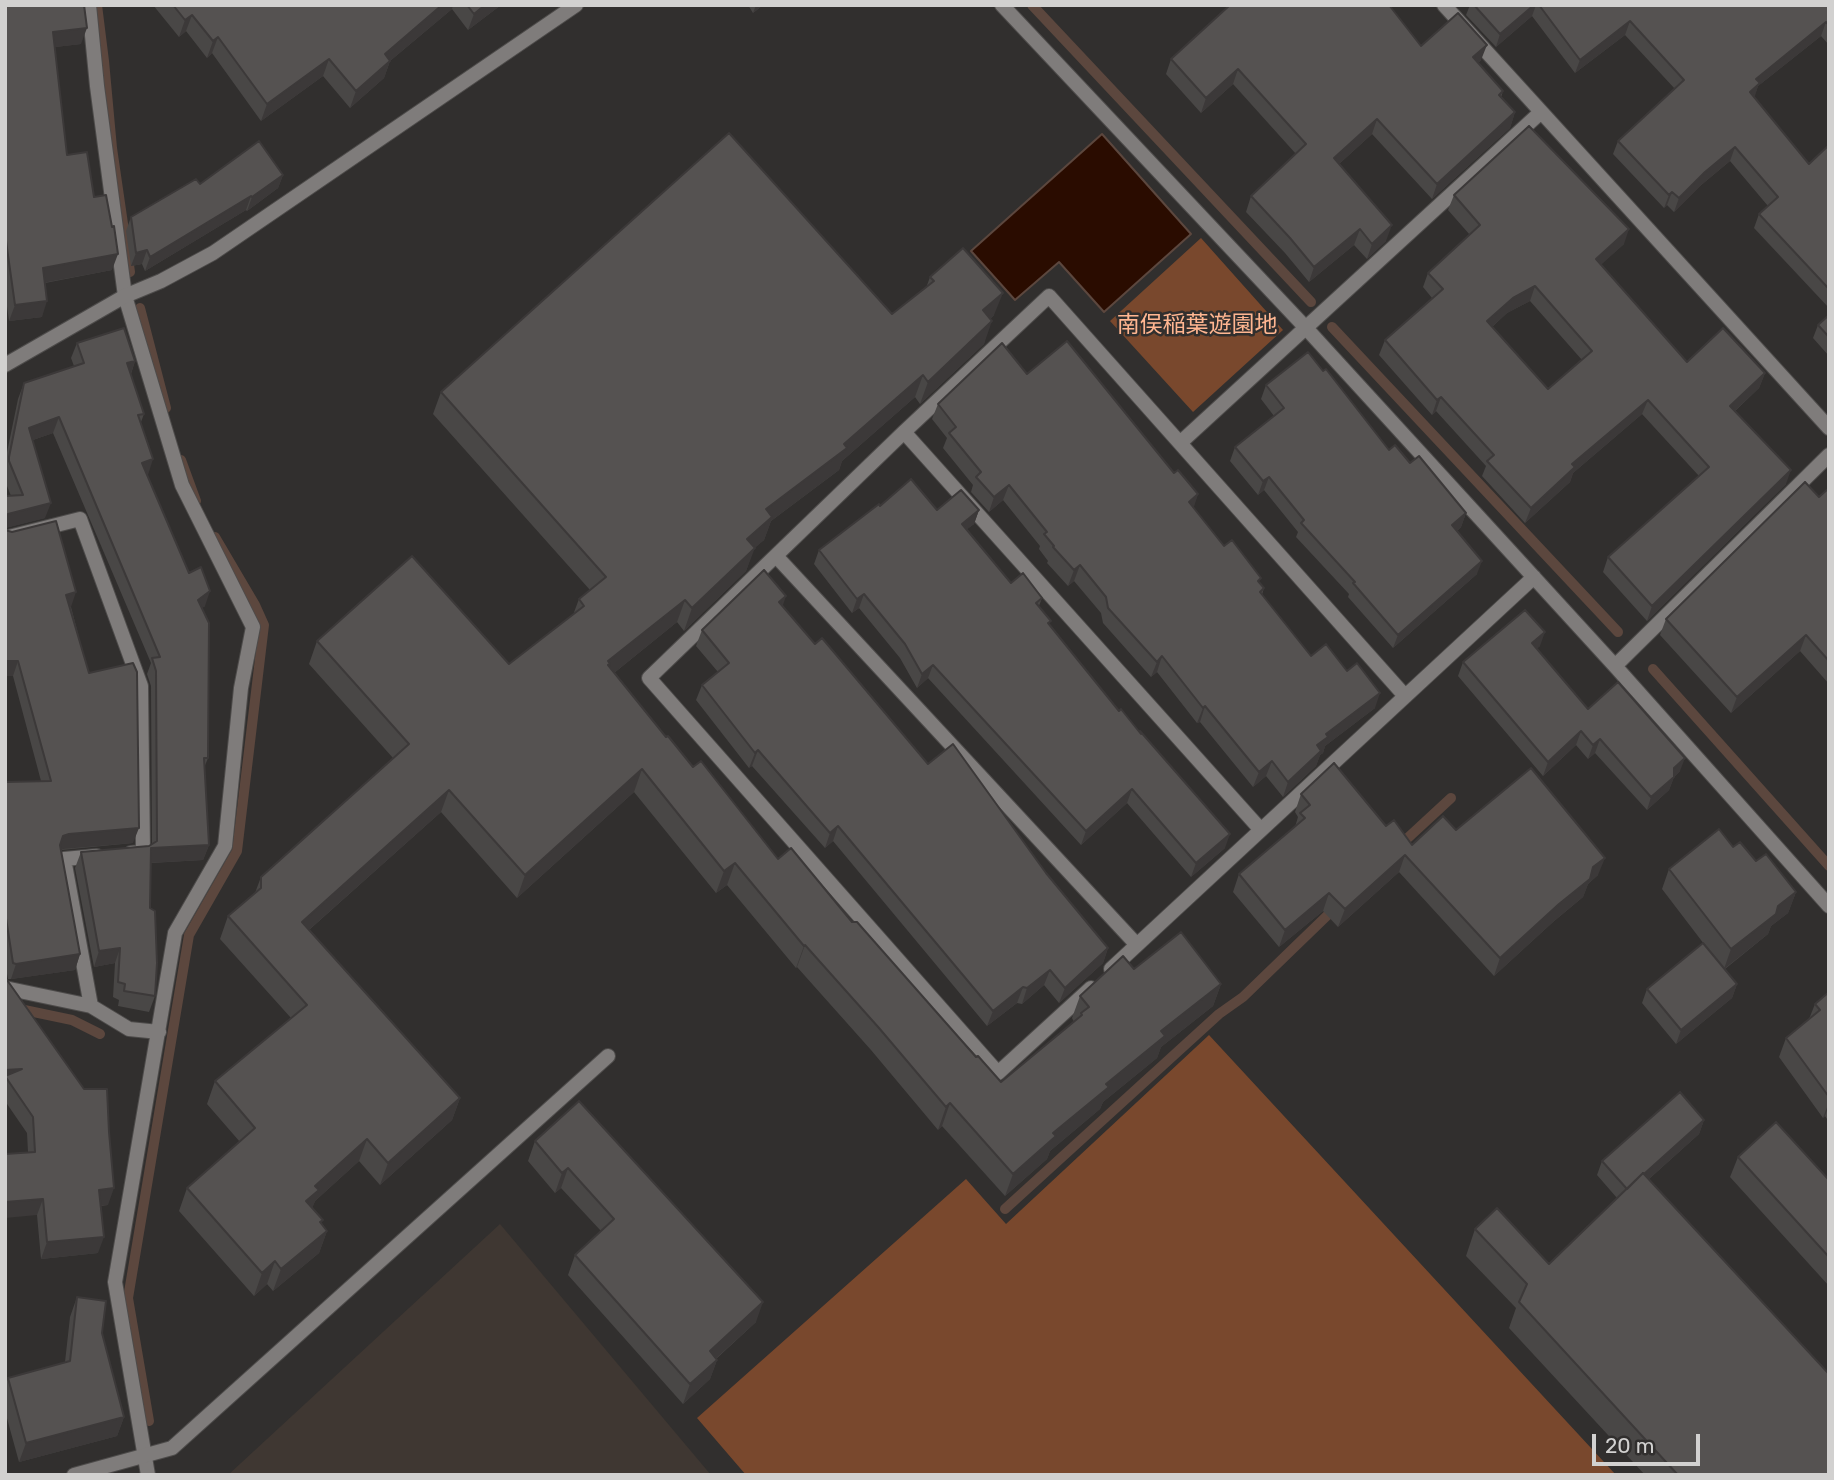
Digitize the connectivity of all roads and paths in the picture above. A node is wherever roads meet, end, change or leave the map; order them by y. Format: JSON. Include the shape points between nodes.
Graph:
{"nodes":[{"id":1,"x":89,"y":5,"type":"edge"},
{"id":2,"x":576,"y":5,"type":"edge"},
{"id":3,"x":1002,"y":5,"type":"edge"},
{"id":4,"x":1444,"y":5,"type":"edge"},
{"id":5,"x":1541,"y":112,"type":"junction"},
{"id":6,"x":125,"y":296,"type":"junction"},
{"id":7,"x":1306,"y":328,"type":"junction"},
{"id":8,"x":5,"y":365,"type":"edge"},
{"id":9,"x":1829,"y":428,"type":"edge"},
{"id":10,"x":904,"y":432,"type":"junction"},
{"id":11,"x":1180,"y":443,"type":"junction"},
{"id":12,"x":1829,"y":455,"type":"edge"},
{"id":13,"x":5,"y":538,"type":"edge"},
{"id":14,"x":776,"y":556,"type":"junction"},
{"id":15,"x":1534,"y":578,"type":"junction"},
{"id":16,"x":1615,"y":666,"type":"junction"},
{"id":17,"x":1405,"y":696,"type":"junction"},
{"id":18,"x":1261,"y":830,"type":"junction"},
{"id":19,"x":1829,"y":906,"type":"edge"},
{"id":20,"x":1137,"y":945,"type":"junction"},
{"id":21,"x":5,"y":988,"type":"edge"},
{"id":22,"x":91,"y":1006,"type":"junction"},
{"id":23,"x":159,"y":1032,"type":"junction"},
{"id":24,"x":608,"y":1056,"type":"dead end"},
{"id":25,"x":146,"y":1456,"type":"junction"},
{"id":26,"x":74,"y":1475,"type":"edge"},
{"id":27,"x":148,"y":1475,"type":"edge"}],
"edges":[{"from":1,"to":6,"type":"street"},
{"from":2,"to":6,"type":"street","via":[[213,253]]},
{"from":3,"to":7,"type":"street"},
{"from":4,"to":5,"type":"street"},
{"from":5,"to":7,"type":"street"},
{"from":5,"to":9,"type":"street"},
{"from":6,"to":8,"type":"street"},
{"from":6,"to":23,"type":"street","via":[[182,485],[253,627],[241,688],[225,846],[175,933]]},
{"from":7,"to":11,"type":"street"},
{"from":7,"to":15,"type":"street"},
{"from":10,"to":11,"type":"street","via":[[1049,296]]},
{"from":10,"to":14,"type":"street"},
{"from":10,"to":18,"type":"street"},
{"from":11,"to":17,"type":"street"},
{"from":12,"to":16,"type":"street"},
{"from":13,"to":22,"type":"street","via":[[80,519],[141,686],[143,852],[64,859]]},
{"from":14,"to":20,"type":"street"},
{"from":14,"to":20,"type":"street","via":[[649,678],[998,1073]]},
{"from":15,"to":16,"type":"street"},
{"from":15,"to":17,"type":"street"},
{"from":16,"to":19,"type":"street"},
{"from":17,"to":18,"type":"street"},
{"from":18,"to":20,"type":"street"},
{"from":21,"to":22,"type":"street"},
{"from":22,"to":23,"type":"street","via":[[129,1029]]},
{"from":23,"to":25,"type":"street","via":[[115,1282]]},
{"from":24,"to":25,"type":"street","via":[[172,1448]]},
{"from":25,"to":26,"type":"street"},
{"from":25,"to":27,"type":"street"}]}
